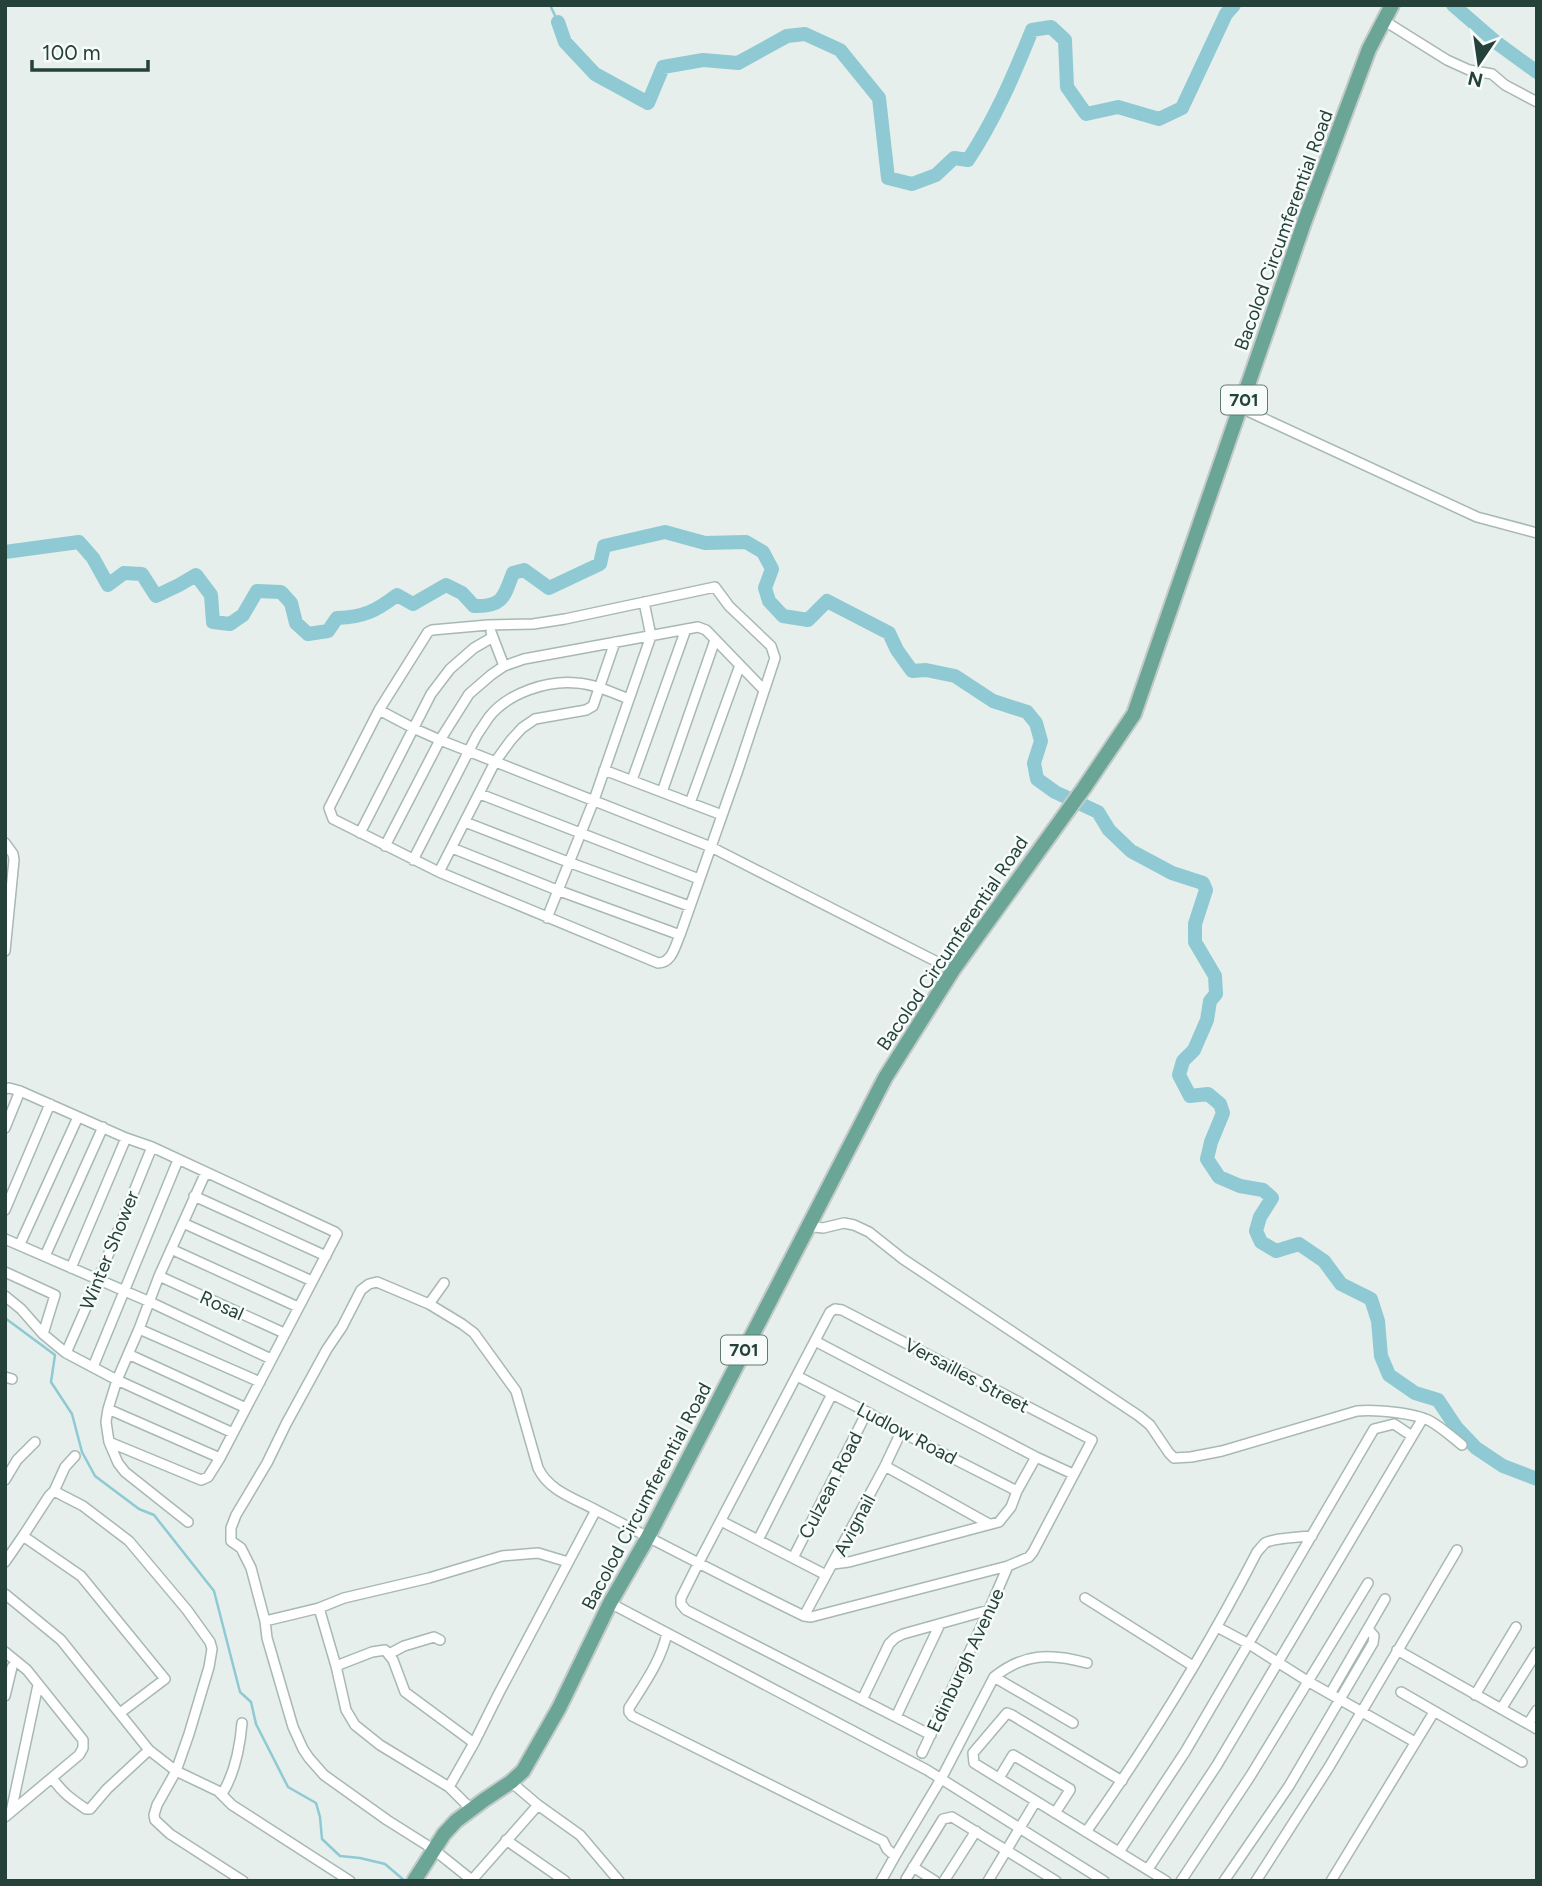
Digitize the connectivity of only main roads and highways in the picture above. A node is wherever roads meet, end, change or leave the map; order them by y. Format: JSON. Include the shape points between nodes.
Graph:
{"nodes":[{"id":1,"x":1392,"y":5,"type":"edge"},
{"id":2,"x":415,"y":1879,"type":"edge"}],
"edges":[{"from":1,"to":2,"type":"main road","name":"Bacolod Circumferential Road","number":"701","via":[[1362,67],[1306,220],[1134,714],[953,970],[885,1078],[528,1763],[518,1777],[444,1834]]}]}
